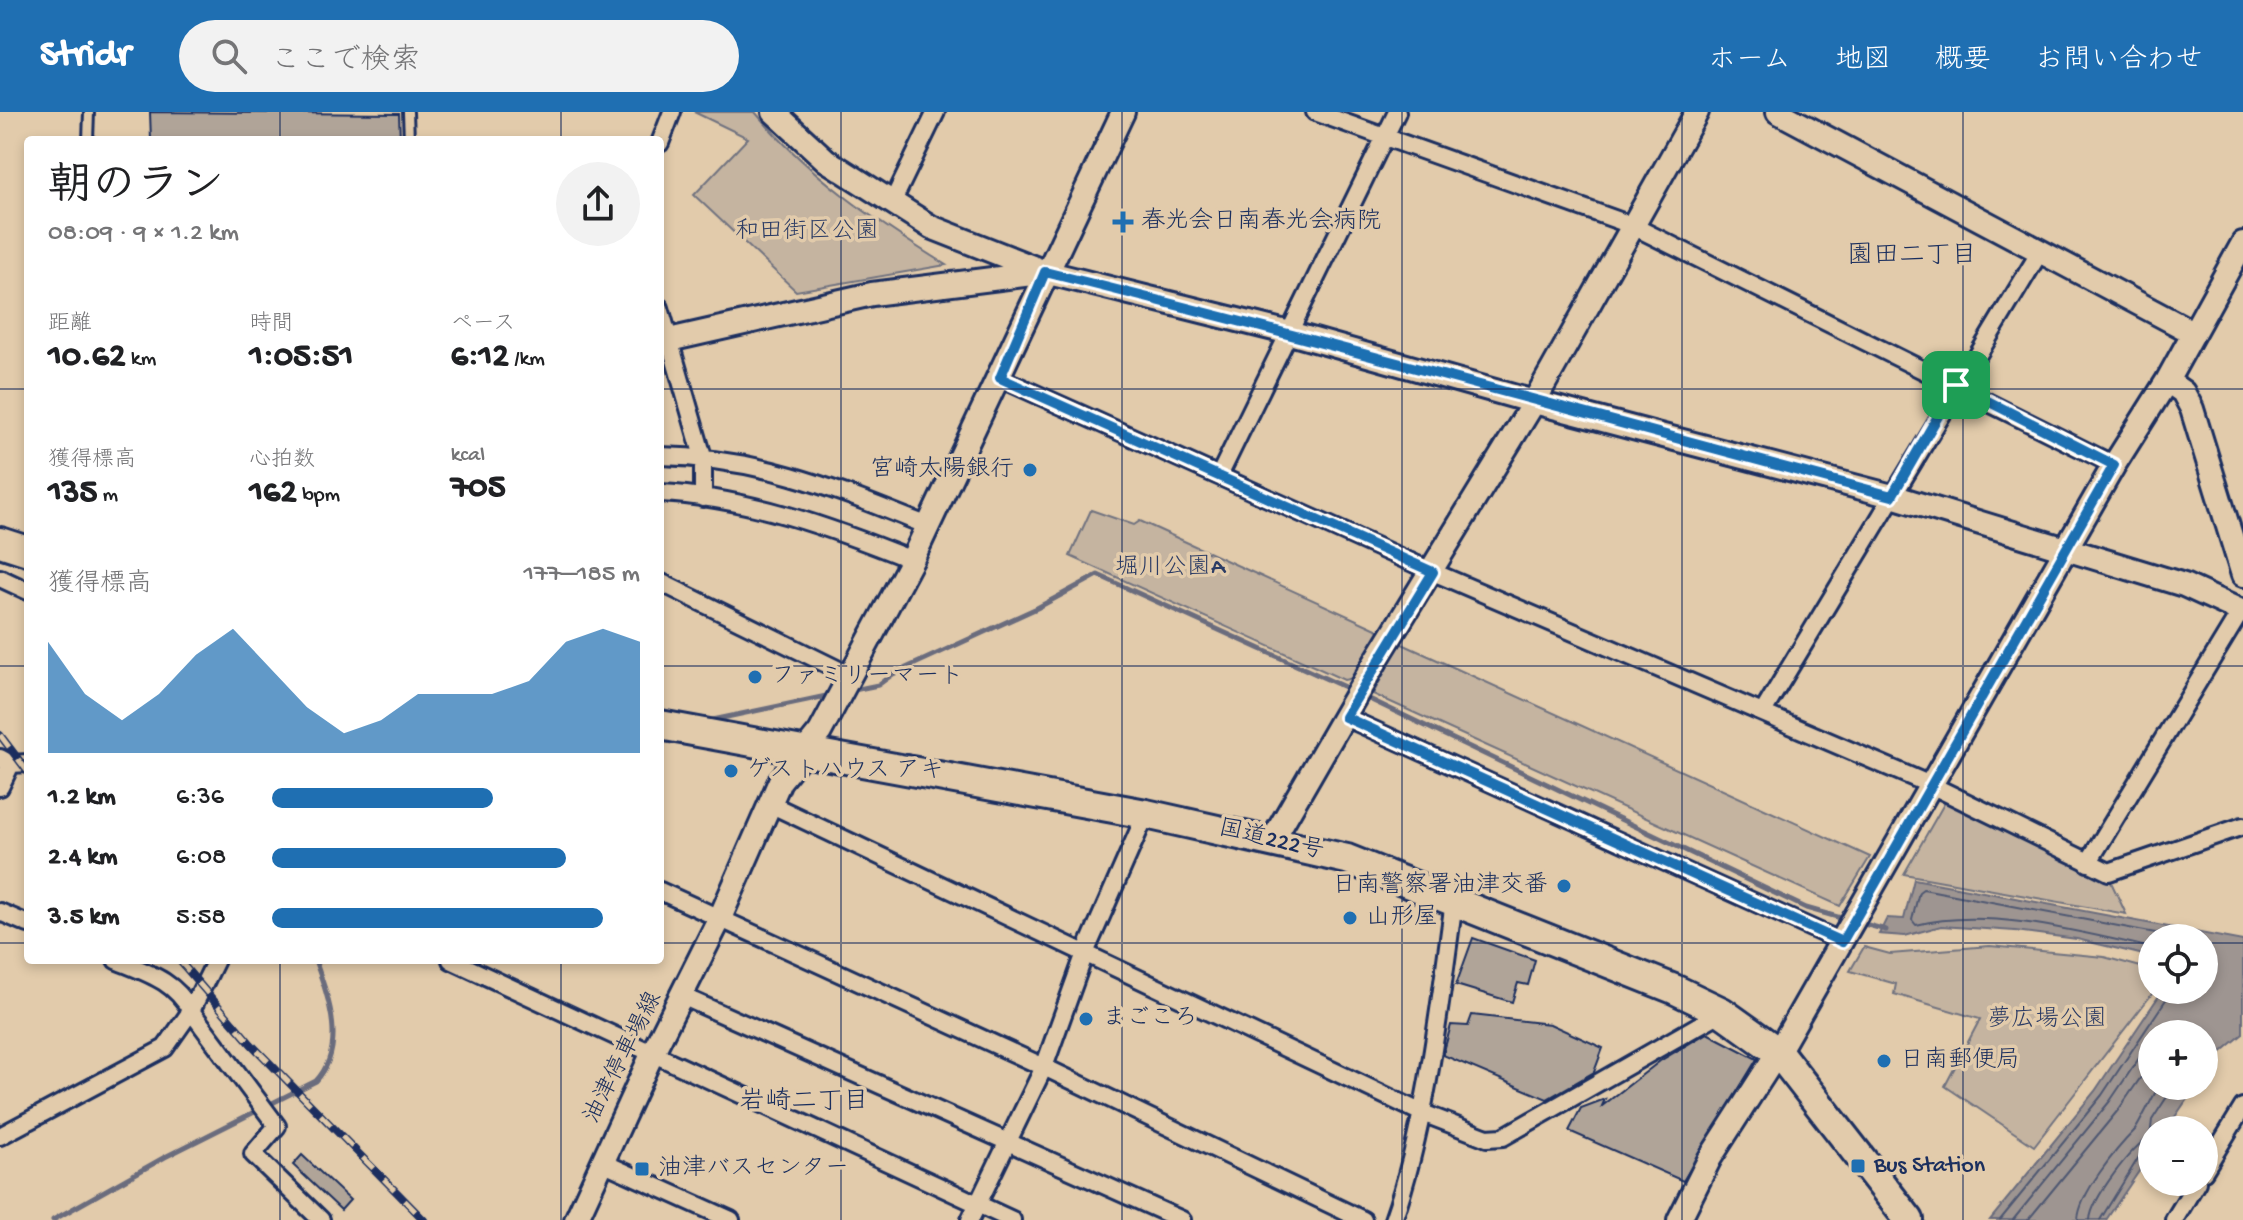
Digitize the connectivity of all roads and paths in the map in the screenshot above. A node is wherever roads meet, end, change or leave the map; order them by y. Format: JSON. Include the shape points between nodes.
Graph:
{"nodes":[{"id":1,"x":89,"y":112,"type":"edge"},
{"id":2,"x":408,"y":112,"type":"edge"},
{"id":3,"x":672,"y":112,"type":"edge"},
{"id":4,"x":774,"y":112,"type":"edge"},
{"id":5,"x":936,"y":112,"type":"edge"},
{"id":6,"x":1123,"y":112,"type":"edge"},
{"id":7,"x":1315,"y":112,"type":"edge"},
{"id":8,"x":1397,"y":112,"type":"edge"},
{"id":9,"x":1697,"y":112,"type":"edge"},
{"id":10,"x":1778,"y":112,"type":"edge"},
{"id":11,"x":88,"y":136,"type":"edge"},
{"id":12,"x":409,"y":136,"type":"edge"},
{"id":13,"x":663,"y":136,"type":"edge"},
{"id":14,"x":1386,"y":136,"type":"junction"},
{"id":15,"x":892,"y":203,"type":"junction"},
{"id":16,"x":1631,"y":225,"type":"junction"},
{"id":17,"x":2243,"y":243,"type":"edge"},
{"id":18,"x":2041,"y":250,"type":"junction"},
{"id":19,"x":1045,"y":272,"type":"junction"},
{"id":20,"x":1286,"y":332,"type":"junction"},
{"id":21,"x":2192,"y":332,"type":"junction"},
{"id":22,"x":666,"y":341,"type":"edge"},
{"id":23,"x":1000,"y":378,"type":"junction"},
{"id":24,"x":2167,"y":381,"type":"junction"},
{"id":25,"x":1956,"y":385,"type":"junction"},
{"id":26,"x":1534,"y":402,"type":"junction"},
{"id":27,"x":664,"y":456,"type":"edge"},
{"id":28,"x":703,"y":457,"type":"junction"},
{"id":29,"x":2114,"y":465,"type":"junction"},
{"id":30,"x":1220,"y":474,"type":"junction"},
{"id":31,"x":664,"y":493,"type":"edge"},
{"id":32,"x":1892,"y":496,"type":"junction"},
{"id":33,"x":703,"y":498,"type":"junction"},
{"id":34,"x":928,"y":526,"type":"junction"},
{"id":35,"x":0,"y":542,"type":"edge"},
{"id":36,"x":24,"y":550,"type":"edge"},
{"id":37,"x":2068,"y":550,"type":"junction"},
{"id":38,"x":912,"y":560,"type":"junction"},
{"id":39,"x":2242,"y":568,"type":"edge"},
{"id":40,"x":1433,"y":572,"type":"junction"},
{"id":41,"x":0,"y":578,"type":"edge"},
{"id":42,"x":664,"y":584,"type":"edge"},
{"id":43,"x":24,"y":589,"type":"edge"},
{"id":44,"x":2242,"y":609,"type":"edge"},
{"id":45,"x":849,"y":675,"type":"junction"},
{"id":46,"x":1348,"y":711,"type":"junction"},
{"id":47,"x":1763,"y":712,"type":"junction"},
{"id":48,"x":664,"y":726,"type":"edge"},
{"id":49,"x":806,"y":750,"type":"junction"},
{"id":50,"x":5,"y":761,"type":"edge"},
{"id":51,"x":1933,"y":786,"type":"junction"},
{"id":52,"x":0,"y":787,"type":"edge"},
{"id":53,"x":770,"y":804,"type":"junction"},
{"id":54,"x":1146,"y":814,"type":"junction"},
{"id":55,"x":2243,"y":826,"type":"edge"},
{"id":56,"x":1272,"y":841,"type":"junction"},
{"id":57,"x":2088,"y":863,"type":"junction"},
{"id":58,"x":664,"y":893,"type":"edge"},
{"id":59,"x":1454,"y":901,"type":"junction"},
{"id":60,"x":0,"y":912,"type":"edge"},
{"id":61,"x":720,"y":918,"type":"junction"},
{"id":62,"x":24,"y":922,"type":"edge"},
{"id":63,"x":1844,"y":937,"type":"junction"},
{"id":64,"x":1085,"y":953,"type":"junction"},
{"id":65,"x":126,"y":964,"type":"edge"},
{"id":66,"x":214,"y":964,"type":"edge"},
{"id":67,"x":460,"y":964,"type":"edge"},
{"id":68,"x":684,"y":997,"type":"junction"},
{"id":69,"x":191,"y":1011,"type":"junction"},
{"id":70,"x":1722,"y":1012,"type":"junction"},
{"id":71,"x":653,"y":1052,"type":"junction"},
{"id":72,"x":1778,"y":1052,"type":"junction"},
{"id":73,"x":1044,"y":1067,"type":"junction"},
{"id":74,"x":2243,"y":1107,"type":"edge"},
{"id":75,"x":1420,"y":1112,"type":"junction"},
{"id":76,"x":0,"y":1136,"type":"edge"},
{"id":77,"x":1007,"y":1141,"type":"junction"},
{"id":78,"x":2218,"y":1148,"type":"edge"},
{"id":79,"x":602,"y":1162,"type":"junction"},
{"id":80,"x":2189,"y":1196,"type":"edge"},
{"id":81,"x":978,"y":1203,"type":"junction"},
{"id":82,"x":721,"y":1218,"type":"edge"},
{"id":83,"x":1171,"y":1218,"type":"edge"},
{"id":84,"x":321,"y":1220,"type":"edge"},
{"id":85,"x":576,"y":1220,"type":"edge"},
{"id":86,"x":970,"y":1220,"type":"edge"},
{"id":87,"x":1012,"y":1220,"type":"edge"},
{"id":88,"x":1363,"y":1220,"type":"edge"},
{"id":89,"x":1393,"y":1220,"type":"edge"},
{"id":90,"x":1679,"y":1220,"type":"edge"},
{"id":91,"x":1909,"y":1220,"type":"edge"},
{"id":92,"x":2174,"y":1220,"type":"edge"}],
"edges":[{"from":1,"to":11,"type":"lane"},
{"from":2,"to":12,"type":"lane"},
{"from":3,"to":13,"type":"street"},
{"from":4,"to":15,"type":"street","via":[[826,160]]},
{"from":5,"to":15,"type":"street"},
{"from":6,"to":19,"type":"street","name":"油津停車場線"},
{"from":7,"to":14,"type":"street"},
{"from":8,"to":14,"type":"street"},
{"from":9,"to":16,"type":"street"},
{"from":10,"to":18,"type":"street"},
{"from":14,"to":16,"type":"street"},
{"from":14,"to":20,"type":"street"},
{"from":15,"to":19,"type":"street","via":[[931,227]]},
{"from":16,"to":25,"type":"street"},
{"from":16,"to":26,"type":"street"},
{"from":17,"to":21,"type":"street"},
{"from":18,"to":21,"type":"street"},
{"from":18,"to":25,"type":"street"},
{"from":19,"to":20,"type":"street"},
{"from":19,"to":22,"type":"street","via":[[872,294]]},
{"from":19,"to":23,"type":"street","name":"油津停車場線"},
{"from":20,"to":26,"type":"street"},
{"from":20,"to":30,"type":"street"},
{"from":21,"to":24,"type":"street"},
{"from":22,"to":28,"type":"street"},
{"from":23,"to":30,"type":"street"},
{"from":23,"to":34,"type":"street","name":"油津停車場線"},
{"from":24,"to":29,"type":"street"},
{"from":24,"to":39,"type":"street","via":[[2183,392],[2192,409]]},
{"from":25,"to":29,"type":"street"},
{"from":25,"to":32,"type":"street"},
{"from":26,"to":32,"type":"street"},
{"from":26,"to":40,"type":"street"},
{"from":27,"to":28,"type":"street"},
{"from":28,"to":33,"type":"street"},
{"from":28,"to":34,"type":"street","via":[[797,475]]},
{"from":29,"to":37,"type":"street"},
{"from":30,"to":40,"type":"street"},
{"from":31,"to":33,"type":"street"},
{"from":32,"to":37,"type":"street"},
{"from":32,"to":47,"type":"street"},
{"from":33,"to":38,"type":"street","via":[[782,514]]},
{"from":34,"to":38,"type":"street","name":"油津停車場線"},
{"from":35,"to":36,"type":"highway"},
{"from":37,"to":44,"type":"street","via":[[2184,585]]},
{"from":37,"to":51,"type":"street"},
{"from":38,"to":45,"type":"street","name":"油津停車場線"},
{"from":40,"to":46,"type":"street"},
{"from":40,"to":47,"type":"street"},
{"from":41,"to":43,"type":"street"},
{"from":42,"to":45,"type":"street"},
{"from":44,"to":57,"type":"street"},
{"from":45,"to":49,"type":"street","name":"油津停車場線"},
{"from":46,"to":56,"type":"street"},
{"from":46,"to":63,"type":"street"},
{"from":47,"to":51,"type":"street"},
{"from":48,"to":49,"type":"highway","name":"国道222号"},
{"from":49,"to":53,"type":"street","name":"油津停車場線","via":[[780,781]]},
{"from":49,"to":54,"type":"highway","name":"国道222号"},
{"from":50,"to":52,"type":"street"},
{"from":51,"to":57,"type":"street"},
{"from":51,"to":63,"type":"street"},
{"from":53,"to":61,"type":"street","name":"油津停車場線"},
{"from":53,"to":64,"type":"street"},
{"from":54,"to":56,"type":"highway","name":"国道222号"},
{"from":54,"to":64,"type":"street"},
{"from":55,"to":57,"type":"street","via":[[2109,872]]},
{"from":56,"to":59,"type":"highway","name":"国道222号","via":[[1347,859]]},
{"from":58,"to":61,"type":"street"},
{"from":59,"to":70,"type":"highway","name":"国道222号"},
{"from":59,"to":75,"type":"street"},
{"from":60,"to":62,"type":"street"},
{"from":61,"to":68,"type":"street","name":"油津停車場線"},
{"from":61,"to":73,"type":"street"},
{"from":63,"to":72,"type":"street"},
{"from":64,"to":73,"type":"street"},
{"from":64,"to":75,"type":"street"},
{"from":65,"to":69,"type":"street","via":[[180,991]]},
{"from":66,"to":69,"type":"street"},
{"from":67,"to":71,"type":"street"},
{"from":68,"to":71,"type":"street","name":"油津停車場線"},
{"from":68,"to":77,"type":"street"},
{"from":69,"to":76,"type":"street","via":[[165,1048]]},
{"from":69,"to":84,"type":"street","via":[[277,1126],[253,1154]]},
{"from":70,"to":72,"type":"highway","name":"国道222号"},
{"from":70,"to":75,"type":"street","via":[[1503,1137],[1487,1138]]},
{"from":71,"to":79,"type":"street","name":"油津停車場線"},
{"from":71,"to":81,"type":"street"},
{"from":72,"to":90,"type":"street","via":[[1710,1158]]},
{"from":72,"to":91,"type":"highway","name":"国道222号"},
{"from":73,"to":77,"type":"street"},
{"from":73,"to":88,"type":"street"},
{"from":74,"to":78,"type":"street"},
{"from":75,"to":89,"type":"street"},
{"from":77,"to":81,"type":"street"},
{"from":77,"to":83,"type":"street"},
{"from":79,"to":82,"type":"street"},
{"from":79,"to":85,"type":"street","name":"油津停車場線"},
{"from":80,"to":92,"type":"street"},
{"from":81,"to":86,"type":"street"},
{"from":81,"to":87,"type":"street"}]}
